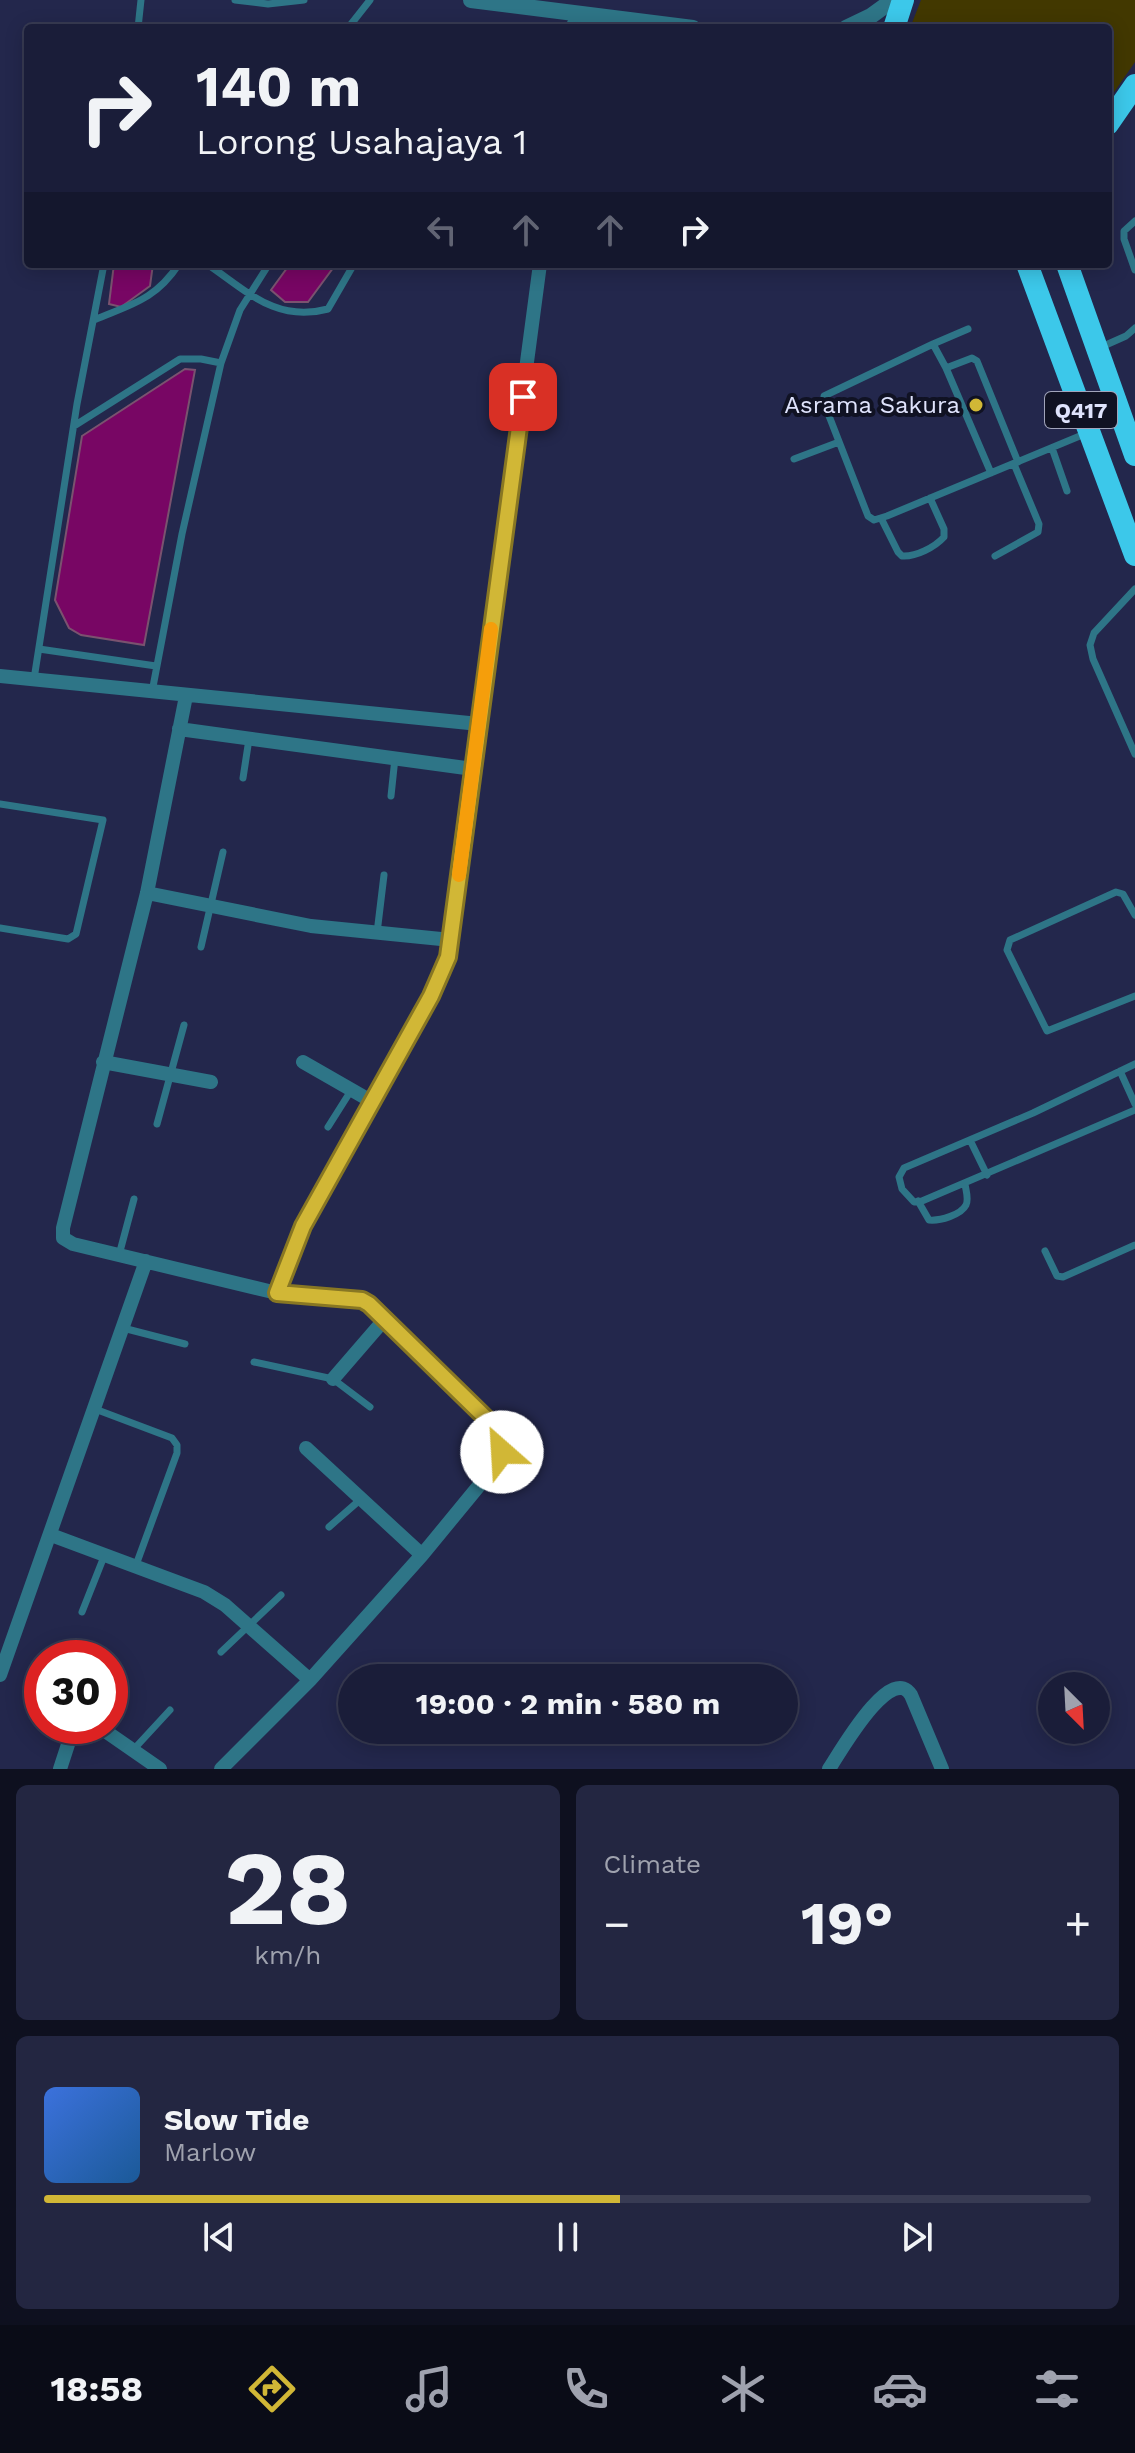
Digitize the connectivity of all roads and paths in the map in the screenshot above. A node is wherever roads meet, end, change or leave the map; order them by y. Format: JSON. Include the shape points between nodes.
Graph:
{"nodes":[{"id":1,"x":141,"y":0,"type":"edge"},
{"id":2,"x":235,"y":0,"type":"edge"},
{"id":3,"x":304,"y":0,"type":"edge"},
{"id":4,"x":370,"y":0,"type":"edge"},
{"id":5,"x":471,"y":0,"type":"edge"},
{"id":6,"x":893,"y":0,"type":"edge"},
{"id":7,"x":903,"y":0,"type":"edge"},
{"id":8,"x":579,"y":14,"type":"edge"},
{"id":9,"x":138,"y":24,"type":"edge"},
{"id":10,"x":351,"y":24,"type":"edge"},
{"id":11,"x":660,"y":24,"type":"edge"},
{"id":12,"x":854,"y":24,"type":"edge"},
{"id":13,"x":895,"y":24,"type":"edge"},
{"id":14,"x":1135,"y":85,"type":"edge"},
{"id":15,"x":1112,"y":118,"type":"edge"},
{"id":16,"x":1135,"y":221,"type":"edge"},
{"id":17,"x":103,"y":268,"type":"edge"},
{"id":18,"x":176,"y":268,"type":"edge"},
{"id":19,"x":213,"y":268,"type":"edge"},
{"id":20,"x":267,"y":268,"type":"edge"},
{"id":21,"x":352,"y":268,"type":"edge"},
{"id":22,"x":539,"y":268,"type":"edge"},
{"id":23,"x":1028,"y":268,"type":"edge"},
{"id":24,"x":1068,"y":268,"type":"edge"},
{"id":25,"x":1135,"y":270,"type":"edge"},
{"id":26,"x":251,"y":294,"type":"junction"},
{"id":27,"x":94,"y":320,"type":"junction"},
{"id":28,"x":1135,"y":328,"type":"edge"},
{"id":29,"x":968,"y":329,"type":"dead end"},
{"id":30,"x":933,"y":344,"type":"junction"},
{"id":31,"x":1097,"y":348,"type":"junction"},
{"id":32,"x":221,"y":363,"type":"junction"},
{"id":33,"x":946,"y":368,"type":"junction"},
{"id":34,"x":74,"y":426,"type":"junction"},
{"id":35,"x":1090,"y":432,"type":"junction"},
{"id":36,"x":839,"y":442,"type":"junction"},
{"id":37,"x":1052,"y":448,"type":"junction"},
{"id":38,"x":1135,"y":455,"type":"edge"},
{"id":39,"x":794,"y":459,"type":"dead end"},
{"id":40,"x":1016,"y":463,"type":"junction"},
{"id":41,"x":991,"y":473,"type":"junction"},
{"id":42,"x":1067,"y":491,"type":"dead end"},
{"id":43,"x":930,"y":498,"type":"junction"},
{"id":44,"x":881,"y":518,"type":"junction"},
{"id":45,"x":1135,"y":555,"type":"edge"},
{"id":46,"x":995,"y":556,"type":"dead end"},
{"id":47,"x":1135,"y":589,"type":"edge"},
{"id":48,"x":39,"y":649,"type":"junction"},
{"id":49,"x":156,"y":666,"type":"junction"},
{"id":50,"x":0,"y":676,"type":"edge"},
{"id":51,"x":34,"y":679,"type":"junction"},
{"id":52,"x":152,"y":692,"type":"junction"},
{"id":53,"x":186,"y":696,"type":"junction"},
{"id":54,"x":479,"y":724,"type":"junction"},
{"id":55,"x":179,"y":729,"type":"junction"},
{"id":56,"x":249,"y":739,"type":"junction"},
{"id":57,"x":1135,"y":754,"type":"edge"},
{"id":58,"x":395,"y":758,"type":"junction"},
{"id":59,"x":473,"y":769,"type":"junction"},
{"id":60,"x":243,"y":778,"type":"dead end"},
{"id":61,"x":391,"y":796,"type":"dead end"},
{"id":62,"x":0,"y":804,"type":"edge"},
{"id":63,"x":223,"y":852,"type":"dead end"},
{"id":64,"x":384,"y":875,"type":"dead end"},
{"id":65,"x":147,"y":893,"type":"junction"},
{"id":66,"x":210,"y":905,"type":"junction"},
{"id":67,"x":1135,"y":915,"type":"edge"},
{"id":68,"x":0,"y":928,"type":"edge"},
{"id":69,"x":377,"y":933,"type":"junction"},
{"id":70,"x":451,"y":940,"type":"junction"},
{"id":71,"x":201,"y":947,"type":"dead end"},
{"id":72,"x":1135,"y":996,"type":"edge"},
{"id":73,"x":184,"y":1025,"type":"dead end"},
{"id":74,"x":103,"y":1062,"type":"junction"},
{"id":75,"x":303,"y":1062,"type":"dead end"},
{"id":76,"x":1135,"y":1064,"type":"edge"},
{"id":77,"x":1120,"y":1071,"type":"junction"},
{"id":78,"x":169,"y":1073,"type":"junction"},
{"id":79,"x":211,"y":1082,"type":"dead end"},
{"id":80,"x":352,"y":1089,"type":"junction"},
{"id":81,"x":371,"y":1101,"type":"junction"},
{"id":82,"x":1134,"y":1102,"type":"edge"},
{"id":83,"x":157,"y":1124,"type":"dead end"},
{"id":84,"x":328,"y":1127,"type":"dead end"},
{"id":85,"x":970,"y":1140,"type":"junction"},
{"id":86,"x":987,"y":1175,"type":"junction"},
{"id":87,"x":965,"y":1184,"type":"junction"},
{"id":88,"x":134,"y":1199,"type":"dead end"},
{"id":89,"x":918,"y":1201,"type":"junction"},
{"id":90,"x":1135,"y":1245,"type":"edge"},
{"id":91,"x":1045,"y":1251,"type":"dead end"},
{"id":92,"x":119,"y":1255,"type":"junction"},
{"id":93,"x":146,"y":1261,"type":"junction"},
{"id":94,"x":277,"y":1293,"type":"junction"},
{"id":95,"x":384,"y":1320,"type":"junction"},
{"id":96,"x":123,"y":1328,"type":"junction"},
{"id":97,"x":185,"y":1344,"type":"dead end"},
{"id":98,"x":254,"y":1362,"type":"dead end"},
{"id":99,"x":333,"y":1379,"type":"junction"},
{"id":100,"x":370,"y":1407,"type":"dead end"},
{"id":101,"x":95,"y":1409,"type":"junction"},
{"id":102,"x":306,"y":1448,"type":"dead end"},
{"id":103,"x":361,"y":1499,"type":"junction"},
{"id":104,"x":329,"y":1527,"type":"dead end"},
{"id":105,"x":51,"y":1535,"type":"junction"},
{"id":106,"x":105,"y":1554,"type":"junction"},
{"id":107,"x":422,"y":1555,"type":"junction"},
{"id":108,"x":136,"y":1565,"type":"junction"},
{"id":109,"x":281,"y":1595,"type":"dead end"},
{"id":110,"x":82,"y":1612,"type":"dead end"},
{"id":111,"x":248,"y":1625,"type":"junction"},
{"id":112,"x":221,"y":1652,"type":"dead end"},
{"id":113,"x":0,"y":1675,"type":"edge"},
{"id":114,"x":310,"y":1680,"type":"junction"},
{"id":115,"x":170,"y":1710,"type":"dead end"},
{"id":116,"x":68,"y":1744,"type":"edge"},
{"id":117,"x":126,"y":1744,"type":"edge"},
{"id":118,"x":134,"y":1749,"type":"junction"},
{"id":119,"x":60,"y":1769,"type":"edge"},
{"id":120,"x":160,"y":1769,"type":"edge"},
{"id":121,"x":221,"y":1769,"type":"edge"},
{"id":122,"x":829,"y":1769,"type":"edge"},
{"id":123,"x":942,"y":1769,"type":"edge"}],
"edges":[{"from":1,"to":9,"type":"lane"},
{"from":2,"to":3,"type":"lane"},
{"from":4,"to":10,"type":"lane"},
{"from":5,"to":8,"type":"street"},
{"from":6,"to":12,"type":"street"},
{"from":7,"to":13,"type":"highway"},
{"from":8,"to":11,"type":"street"},
{"from":14,"to":15,"type":"highway"},
{"from":16,"to":25,"type":"lane","via":[[1124,231],[1124,239]]},
{"from":17,"to":27,"type":"lane"},
{"from":18,"to":27,"type":"lane","via":[[151,296]]},
{"from":19,"to":26,"type":"lane"},
{"from":20,"to":26,"type":"lane"},
{"from":21,"to":26,"type":"lane","via":[[328,309],[304,314],[279,311]]},
{"from":22,"to":54,"type":"street"},
{"from":23,"to":35,"type":"highway","number":"Q417"},
{"from":24,"to":31,"type":"highway","number":"Q417"},
{"from":26,"to":32,"type":"lane"},
{"from":27,"to":34,"type":"lane"},
{"from":28,"to":31,"type":"lane"},
{"from":29,"to":30,"type":"lane"},
{"from":30,"to":33,"type":"lane"},
{"from":30,"to":36,"type":"lane","via":[[824,396]]},
{"from":31,"to":38,"type":"highway","number":"Q417"},
{"from":32,"to":34,"type":"lane","via":[[180,359]]},
{"from":32,"to":49,"type":"lane"},
{"from":33,"to":40,"type":"lane","via":[[972,358],[977,361]]},
{"from":33,"to":41,"type":"lane"},
{"from":34,"to":48,"type":"lane"},
{"from":35,"to":37,"type":"lane"},
{"from":35,"to":45,"type":"highway","number":"Q417"},
{"from":36,"to":39,"type":"lane"},
{"from":36,"to":44,"type":"lane","via":[[868,516]]},
{"from":37,"to":40,"type":"lane"},
{"from":37,"to":42,"type":"lane"},
{"from":40,"to":41,"type":"lane"},
{"from":40,"to":46,"type":"lane","via":[[1038,532]]},
{"from":41,"to":43,"type":"lane"},
{"from":43,"to":44,"type":"lane"},
{"from":43,"to":44,"type":"lane","via":[[944,537],[909,557],[898,552]]},
{"from":47,"to":57,"type":"lane","via":[[1094,633],[1090,645]]},
{"from":48,"to":49,"type":"lane"},
{"from":48,"to":51,"type":"lane"},
{"from":49,"to":52,"type":"lane"},
{"from":50,"to":51,"type":"street"},
{"from":51,"to":52,"type":"street"},
{"from":52,"to":53,"type":"street"},
{"from":53,"to":54,"type":"street"},
{"from":53,"to":55,"type":"street"},
{"from":54,"to":59,"type":"street"},
{"from":55,"to":56,"type":"street"},
{"from":55,"to":65,"type":"street"},
{"from":56,"to":58,"type":"street"},
{"from":56,"to":60,"type":"lane"},
{"from":58,"to":59,"type":"street"},
{"from":58,"to":61,"type":"lane"},
{"from":59,"to":70,"type":"street"},
{"from":62,"to":68,"type":"lane","via":[[103,820],[76,934],[68,939]]},
{"from":63,"to":66,"type":"lane"},
{"from":64,"to":69,"type":"lane"},
{"from":65,"to":66,"type":"street"},
{"from":65,"to":74,"type":"street"},
{"from":66,"to":69,"type":"street","via":[[311,926]]},
{"from":66,"to":71,"type":"lane"},
{"from":67,"to":72,"type":"lane","via":[[1123,894],[1116,892],[1010,940],[1007,950],[1047,1031]]},
{"from":69,"to":70,"type":"street"},
{"from":70,"to":81,"type":"street","via":[[431,996]]},
{"from":73,"to":78,"type":"lane"},
{"from":74,"to":78,"type":"street"},
{"from":74,"to":92,"type":"street","via":[[63,1234],[66,1241]]},
{"from":75,"to":80,"type":"street"},
{"from":76,"to":77,"type":"lane"},
{"from":77,"to":82,"type":"lane"},
{"from":77,"to":85,"type":"lane"},
{"from":78,"to":79,"type":"street"},
{"from":78,"to":83,"type":"lane"},
{"from":80,"to":81,"type":"street"},
{"from":80,"to":84,"type":"lane"},
{"from":81,"to":94,"type":"street","via":[[303,1226]]},
{"from":82,"to":86,"type":"lane"},
{"from":85,"to":86,"type":"lane"},
{"from":85,"to":89,"type":"lane","via":[[904,1168],[899,1177],[902,1189]]},
{"from":86,"to":87,"type":"lane"},
{"from":87,"to":89,"type":"lane"},
{"from":87,"to":89,"type":"lane","via":[[964,1208],[939,1221],[929,1220]]},
{"from":88,"to":92,"type":"lane"},
{"from":90,"to":91,"type":"lane","via":[[1063,1277],[1057,1276]]},
{"from":92,"to":93,"type":"street"},
{"from":93,"to":94,"type":"street"},
{"from":93,"to":96,"type":"street"},
{"from":94,"to":95,"type":"street","via":[[362,1300]]},
{"from":95,"to":99,"type":"street"},
{"from":95,"to":107,"type":"street","via":[[496,1428],[503,1445],[496,1465]]},
{"from":96,"to":97,"type":"lane"},
{"from":96,"to":101,"type":"street"},
{"from":98,"to":99,"type":"lane"},
{"from":99,"to":100,"type":"lane"},
{"from":101,"to":105,"type":"street"},
{"from":101,"to":108,"type":"lane","via":[[172,1438],[177,1445]]},
{"from":102,"to":103,"type":"street"},
{"from":103,"to":104,"type":"lane"},
{"from":103,"to":107,"type":"street"},
{"from":105,"to":106,"type":"street"},
{"from":105,"to":113,"type":"street"},
{"from":106,"to":108,"type":"street"},
{"from":106,"to":110,"type":"lane"},
{"from":107,"to":114,"type":"street"},
{"from":108,"to":111,"type":"street","via":[[204,1592]]},
{"from":109,"to":111,"type":"lane"},
{"from":111,"to":112,"type":"lane"},
{"from":111,"to":114,"type":"street"},
{"from":114,"to":121,"type":"street"},
{"from":115,"to":118,"type":"lane"},
{"from":116,"to":119,"type":"street"},
{"from":117,"to":118,"type":"street"},
{"from":118,"to":120,"type":"street"},
{"from":122,"to":123,"type":"street","via":[[870,1709],[888,1691],[902,1688],[911,1695]]}]}
